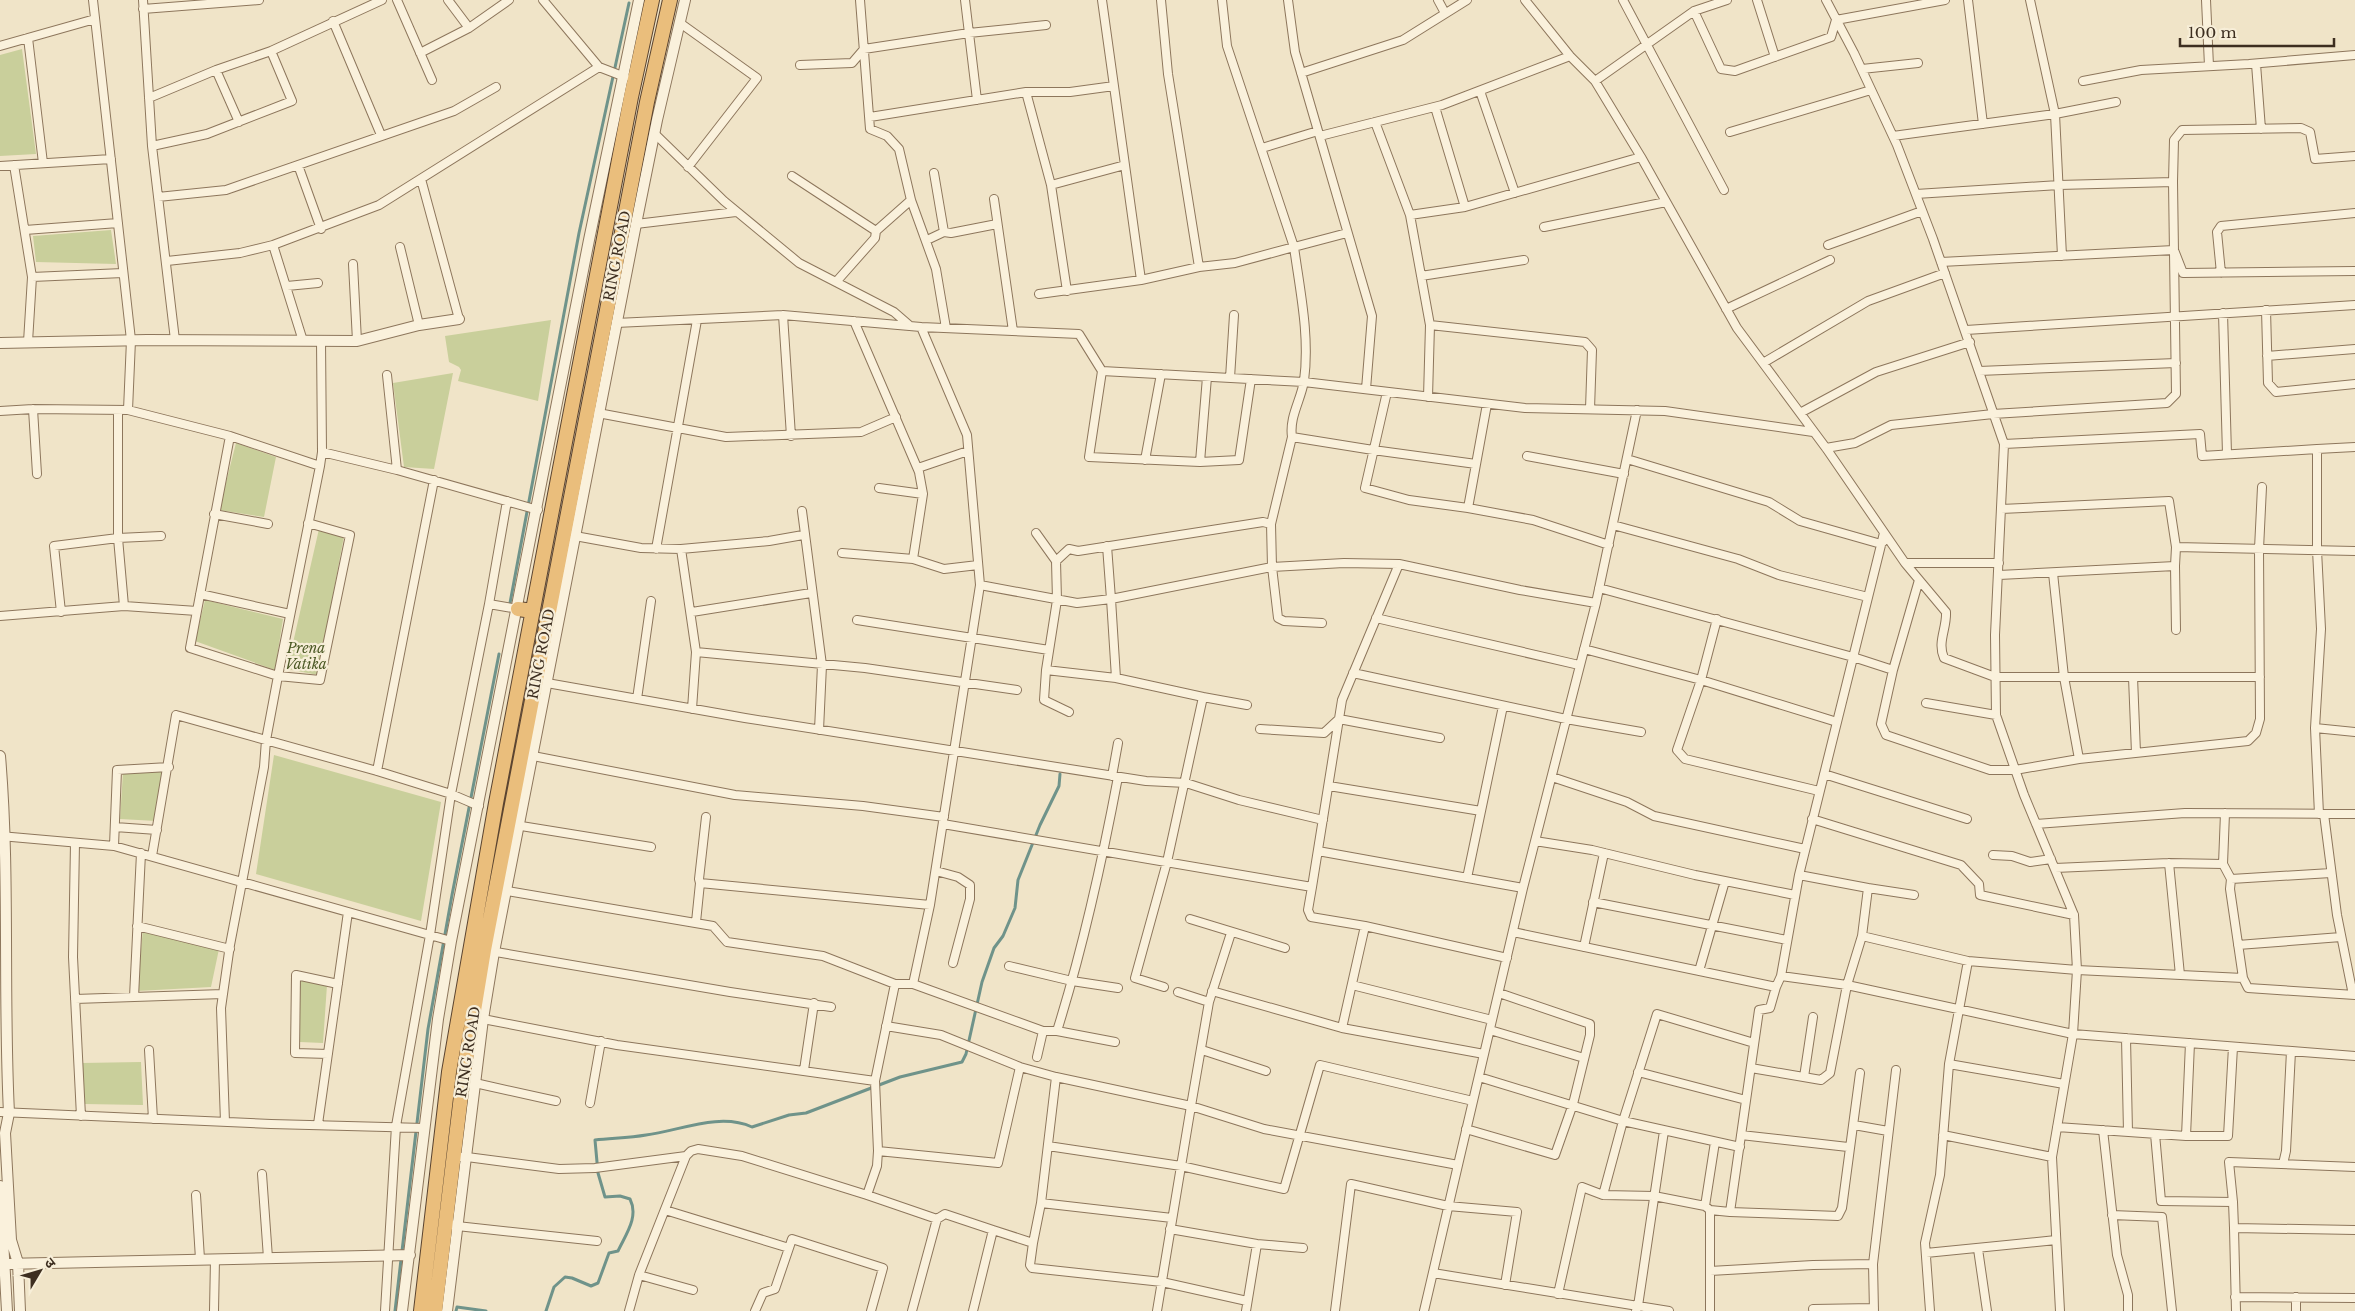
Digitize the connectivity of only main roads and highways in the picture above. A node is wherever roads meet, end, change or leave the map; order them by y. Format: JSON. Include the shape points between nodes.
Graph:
{"nodes":[{"id":1,"x":652,"y":0,"type":"edge"},
{"id":2,"x":670,"y":2,"type":"edge"},
{"id":3,"x":515,"y":608,"type":"road end"},
{"id":4,"x":533,"y":612,"type":"junction"},
{"id":5,"x":421,"y":1311,"type":"edge"},
{"id":6,"x":434,"y":1311,"type":"edge"}],
"edges":[{"from":1,"to":4,"type":"highway","name":"RING ROAD","via":[[630,98]]},
{"from":2,"to":6,"type":"highway","name":"RING ROAD","via":[[647,102],[514,824],[464,1071],[460,1157]]},
{"from":3,"to":4,"type":"highway"},
{"from":4,"to":5,"type":"highway","name":"RING ROAD","via":[[449,1072]]}]}
